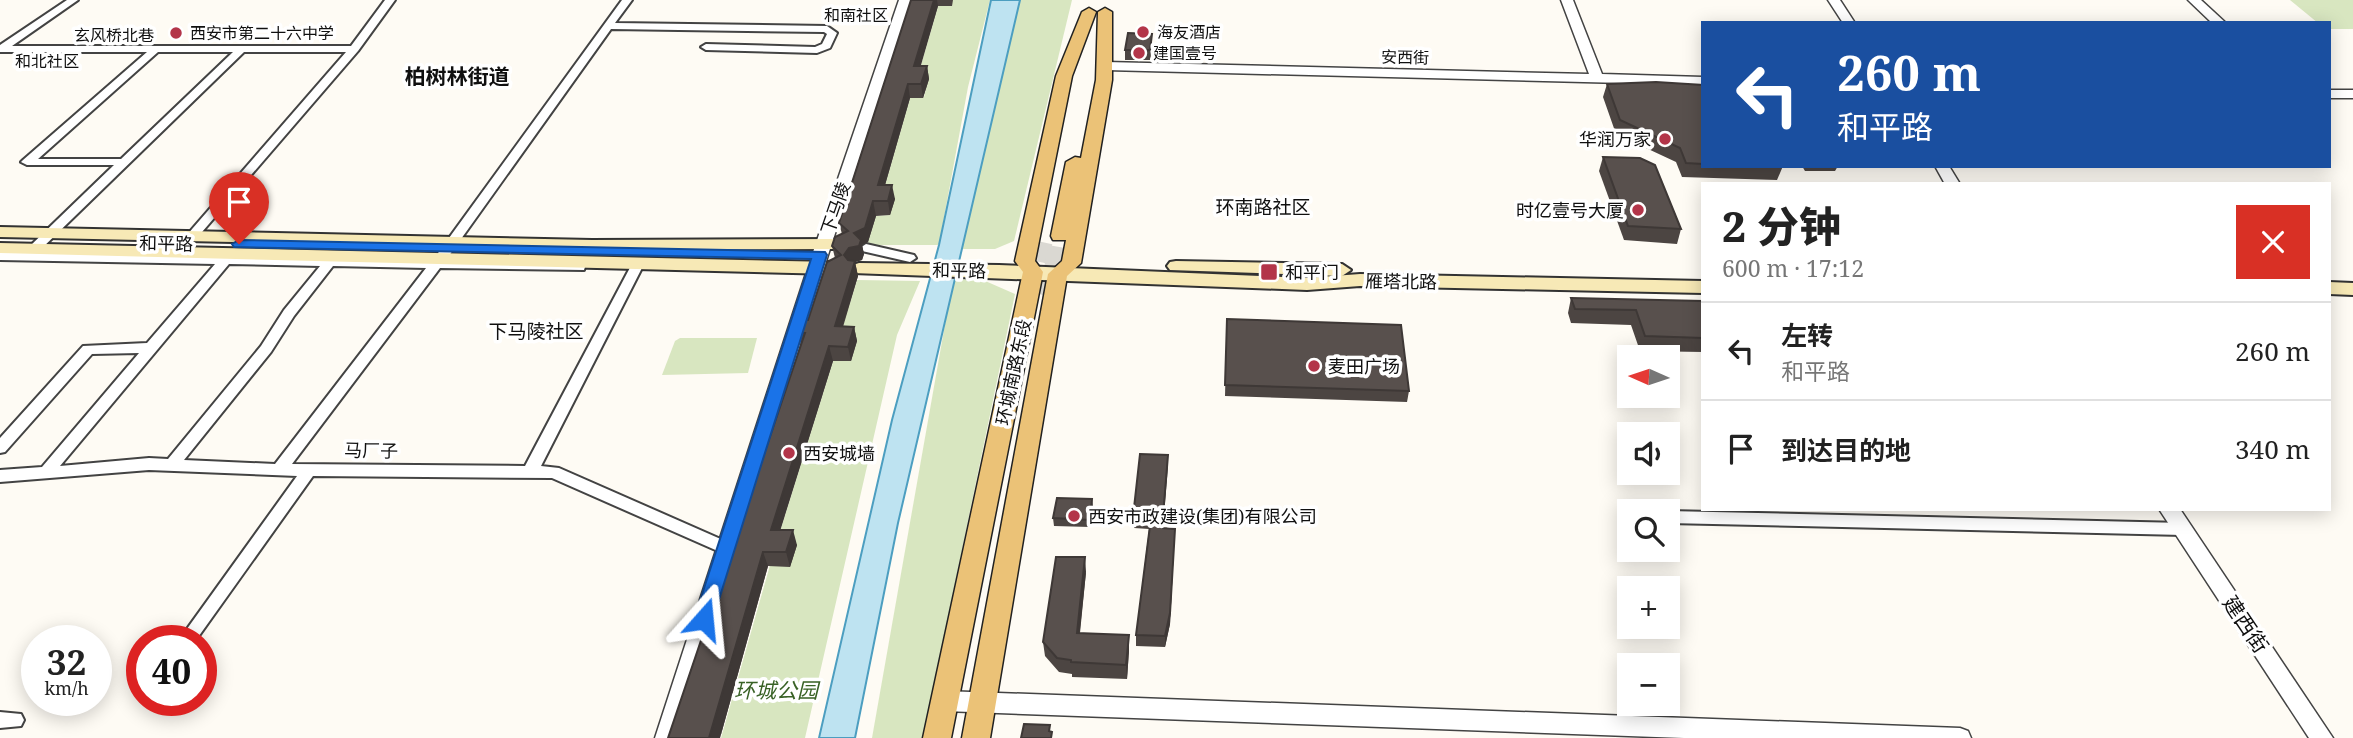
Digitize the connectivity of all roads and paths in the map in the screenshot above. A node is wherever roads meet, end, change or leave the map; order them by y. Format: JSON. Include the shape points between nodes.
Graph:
{"nodes":[{"id":1,"x":73,"y":0,"type":"edge"},
{"id":2,"x":390,"y":0,"type":"edge"},
{"id":3,"x":627,"y":0,"type":"edge"},
{"id":4,"x":905,"y":0,"type":"edge"},
{"id":5,"x":1567,"y":0,"type":"edge"},
{"id":6,"x":1834,"y":0,"type":"edge"},
{"id":7,"x":2194,"y":0,"type":"edge"},
{"id":8,"x":1098,"y":6,"type":"edge"},
{"id":9,"x":1848,"y":21,"type":"edge"},
{"id":10,"x":2218,"y":21,"type":"edge"},
{"id":11,"x":608,"y":26,"type":"junction"},
{"id":12,"x":706,"y":47,"type":"dead end"},
{"id":13,"x":0,"y":49,"type":"edge"},
{"id":14,"x":354,"y":49,"type":"junction"},
{"id":15,"x":153,"y":51,"type":"junction"},
{"id":16,"x":240,"y":51,"type":"junction"},
{"id":17,"x":1106,"y":66,"type":"junction"},
{"id":18,"x":1597,"y":79,"type":"junction"},
{"id":19,"x":1701,"y":81,"type":"edge"},
{"id":20,"x":2331,"y":94,"type":"edge"},
{"id":21,"x":2353,"y":94,"type":"edge"},
{"id":22,"x":124,"y":162,"type":"junction"},
{"id":23,"x":0,"y":232,"type":"edge"},
{"id":24,"x":1052,"y":235,"type":"tunnel mouth"},
{"id":25,"x":192,"y":236,"type":"junction"},
{"id":26,"x":0,"y":239,"type":"edge"},
{"id":27,"x":42,"y":241,"type":"junction"},
{"id":28,"x":0,"y":248,"type":"edge"},
{"id":29,"x":444,"y":254,"type":"junction"},
{"id":30,"x":0,"y":256,"type":"edge"},
{"id":31,"x":828,"y":256,"type":"junction"},
{"id":32,"x":227,"y":257,"type":"junction"},
{"id":33,"x":863,"y":257,"type":"dead end"},
{"id":34,"x":332,"y":259,"type":"junction"},
{"id":35,"x":638,"y":265,"type":"junction"},
{"id":36,"x":1029,"y":267,"type":"junction"},
{"id":37,"x":1064,"y":269,"type":"junction"},
{"id":38,"x":1701,"y":277,"type":"edge"},
{"id":39,"x":1701,"y":287,"type":"edge"},
{"id":40,"x":2331,"y":288,"type":"edge"},
{"id":41,"x":2353,"y":289,"type":"edge"},
{"id":42,"x":2331,"y":300,"type":"edge"},
{"id":43,"x":2353,"y":300,"type":"edge"},
{"id":44,"x":151,"y":348,"type":"junction"},
{"id":45,"x":0,"y":448,"type":"edge"},
{"id":46,"x":172,"y":465,"type":"junction"},
{"id":47,"x":310,"y":469,"type":"junction"},
{"id":48,"x":279,"y":470,"type":"junction"},
{"id":49,"x":47,"y":471,"type":"junction"},
{"id":50,"x":530,"y":472,"type":"junction"},
{"id":51,"x":0,"y":476,"type":"edge"},
{"id":52,"x":2170,"y":511,"type":"edge"},
{"id":53,"x":1774,"y":514,"type":"edge"},
{"id":54,"x":1680,"y":517,"type":"edge"},
{"id":55,"x":2183,"y":529,"type":"junction"},
{"id":56,"x":726,"y":548,"type":"junction"},
{"id":57,"x":198,"y":625,"type":"edge"},
{"id":58,"x":944,"y":701,"type":"junction"},
{"id":59,"x":982,"y":703,"type":"junction"},
{"id":60,"x":667,"y":738,"type":"edge"},
{"id":61,"x":937,"y":738,"type":"edge"},
{"id":62,"x":976,"y":738,"type":"edge"},
{"id":63,"x":1960,"y":738,"type":"edge"},
{"id":64,"x":2322,"y":738,"type":"edge"}],
"edges":[{"from":1,"to":13,"type":"street"},
{"from":2,"to":14,"type":"street"},
{"from":3,"to":11,"type":"street"},
{"from":4,"to":31,"type":"street","name":"下马陵"},
{"from":5,"to":18,"type":"street"},
{"from":6,"to":9,"type":"street"},
{"from":7,"to":10,"type":"street"},
{"from":8,"to":17,"type":"main road","name":"环城南路东段"},
{"from":8,"to":24,"type":"main road"},
{"from":8,"to":36,"type":"main road","name":"环城南路东段","via":[[1064,76]]},
{"from":11,"to":12,"type":"street","via":[[827,29],[832,33],[817,50]]},
{"from":11,"to":29,"type":"street"},
{"from":13,"to":15,"type":"street","name":"玄风桥北巷"},
{"from":14,"to":16,"type":"street","name":"玄风桥北巷"},
{"from":14,"to":25,"type":"street"},
{"from":15,"to":16,"type":"street","name":"玄风桥北巷"},
{"from":15,"to":22,"type":"street","via":[[27,162]]},
{"from":16,"to":22,"type":"street"},
{"from":17,"to":18,"type":"street","name":"安西街"},
{"from":17,"to":37,"type":"main road","name":"环城南路东段"},
{"from":18,"to":19,"type":"street","name":"安西街"},
{"from":20,"to":21,"type":"street"},
{"from":22,"to":27,"type":"street"},
{"from":23,"to":27,"type":"main road"},
{"from":25,"to":27,"type":"main road"},
{"from":25,"to":29,"type":"main road"},
{"from":26,"to":27,"type":"main road","name":"和平路"},
{"from":27,"to":28,"type":"main road","name":"和平路"},
{"from":27,"to":29,"type":"main road","name":"和平路"},
{"from":27,"to":32,"type":"main road","name":"和平路"},
{"from":29,"to":31,"type":"main road","name":"和平路"},
{"from":29,"to":34,"type":"main road","name":"和平路"},
{"from":29,"to":35,"type":"main road","name":"和平路"},
{"from":29,"to":48,"type":"street"},
{"from":30,"to":32,"type":"street"},
{"from":31,"to":35,"type":"main road","name":"和平路"},
{"from":31,"to":56,"type":"street","name":"下马陵"},
{"from":32,"to":34,"type":"main road","name":"和平路"},
{"from":32,"to":44,"type":"street"},
{"from":33,"to":36,"type":"main road","name":"和平路","via":[[909,264]]},
{"from":34,"to":46,"type":"street"},
{"from":35,"to":50,"type":"street"},
{"from":36,"to":37,"type":"main road","name":"和平路"},
{"from":36,"to":58,"type":"main road","name":"环城南路东段"},
{"from":37,"to":38,"type":"main road","name":"雁塔北路"},
{"from":37,"to":39,"type":"main road","name":"雁塔北路","via":[[1307,284],[1360,280]]},
{"from":37,"to":59,"type":"main road","name":"环城南路东段"},
{"from":40,"to":41,"type":"main road"},
{"from":42,"to":43,"type":"main road"},
{"from":44,"to":45,"type":"street","via":[[88,349]]},
{"from":44,"to":49,"type":"street"},
{"from":46,"to":48,"type":"street","name":"马厂子"},
{"from":46,"to":49,"type":"street","name":"马厂子"},
{"from":47,"to":48,"type":"street","name":"马厂子"},
{"from":47,"to":50,"type":"street","name":"马厂子"},
{"from":47,"to":57,"type":"street"},
{"from":49,"to":51,"type":"street","name":"马厂子"},
{"from":50,"to":56,"type":"street","name":"马厂子","via":[[554,472]]},
{"from":52,"to":55,"type":"street","name":"建西街"},
{"from":53,"to":54,"type":"street"},
{"from":53,"to":55,"type":"street"},
{"from":55,"to":64,"type":"street","name":"建西街"},
{"from":56,"to":60,"type":"street","name":"下马陵"},
{"from":58,"to":59,"type":"street"},
{"from":58,"to":61,"type":"main road","name":"环城南路东段"},
{"from":59,"to":62,"type":"main road","name":"环城南路东段"},
{"from":59,"to":63,"type":"street"}]}
